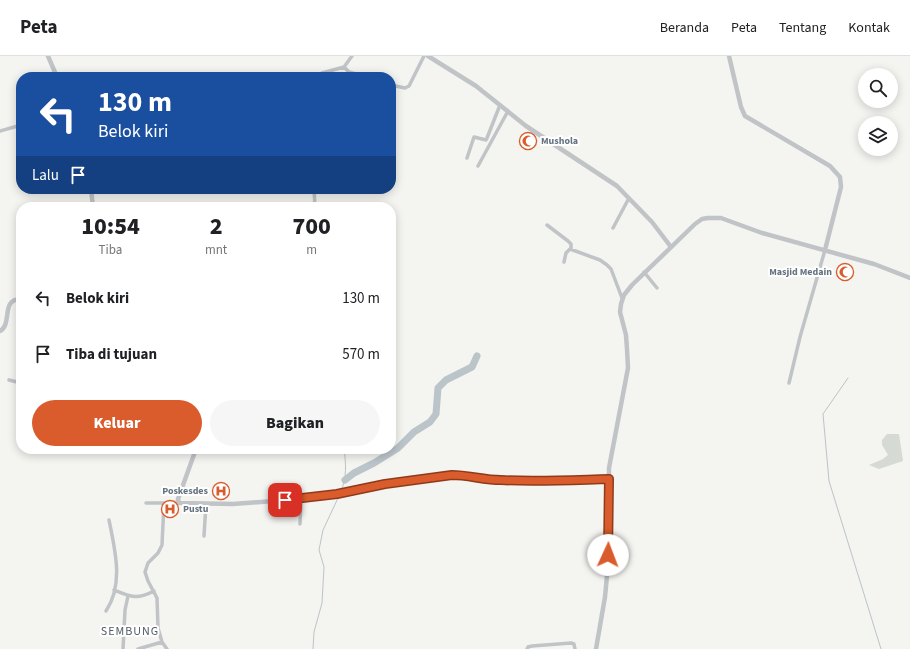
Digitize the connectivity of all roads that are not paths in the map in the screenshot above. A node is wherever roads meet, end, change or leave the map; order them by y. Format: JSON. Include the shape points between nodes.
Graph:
{"nodes":[{"id":1,"x":48,"y":56,"type":"edge"},
{"id":2,"x":352,"y":56,"type":"edge"},
{"id":3,"x":424,"y":56,"type":"edge"},
{"id":4,"x":428,"y":56,"type":"edge"},
{"id":5,"x":729,"y":56,"type":"edge"},
{"id":6,"x":344,"y":67,"type":"junction"},
{"id":7,"x":55,"y":72,"type":"edge"},
{"id":8,"x":326,"y":72,"type":"edge"},
{"id":9,"x":350,"y":72,"type":"edge"},
{"id":10,"x":396,"y":86,"type":"edge"},
{"id":11,"x":500,"y":105,"type":"junction"},
{"id":12,"x":508,"y":111,"type":"junction"},
{"id":13,"x":16,"y":127,"type":"edge"},
{"id":14,"x":0,"y":132,"type":"edge"},
{"id":15,"x":467,"y":158,"type":"dead end"},
{"id":16,"x":478,"y":166,"type":"dead end"},
{"id":17,"x":629,"y":198,"type":"junction"},
{"id":18,"x":547,"y":225,"type":"dead end"},
{"id":19,"x":613,"y":228,"type":"dead end"},
{"id":20,"x":671,"y":247,"type":"junction"},
{"id":21,"x":571,"y":249,"type":"junction"},
{"id":22,"x":825,"y":250,"type":"junction"},
{"id":23,"x":564,"y":262,"type":"dead end"},
{"id":24,"x":644,"y":272,"type":"junction"},
{"id":25,"x":910,"y":278,"type":"edge"},
{"id":26,"x":657,"y":288,"type":"dead end"},
{"id":27,"x":622,"y":298,"type":"junction"},
{"id":28,"x":16,"y":300,"type":"edge"},
{"id":29,"x":0,"y":330,"type":"edge"},
{"id":30,"x":9,"y":380,"type":"dead end"},
{"id":31,"x":16,"y":381,"type":"edge"},
{"id":32,"x":789,"y":383,"type":"dead end"},
{"id":33,"x":194,"y":454,"type":"edge"},
{"id":34,"x":609,"y":479,"type":"junction"},
{"id":35,"x":301,"y":499,"type":"junction"},
{"id":36,"x":178,"y":502,"type":"junction"},
{"id":37,"x":146,"y":503,"type":"dead end"},
{"id":38,"x":164,"y":503,"type":"junction"},
{"id":39,"x":206,"y":504,"type":"junction"},
{"id":40,"x":109,"y":520,"type":"dead end"},
{"id":41,"x":300,"y":524,"type":"dead end"},
{"id":42,"x":204,"y":536,"type":"dead end"},
{"id":43,"x":114,"y":590,"type":"junction"},
{"id":44,"x":154,"y":591,"type":"junction"},
{"id":45,"x":128,"y":596,"type":"junction"},
{"id":46,"x":106,"y":612,"type":"dead end"},
{"id":47,"x":162,"y":642,"type":"junction"},
{"id":48,"x":123,"y":649,"type":"edge"},
{"id":49,"x":138,"y":649,"type":"edge"},
{"id":50,"x":167,"y":649,"type":"edge"},
{"id":51,"x":527,"y":649,"type":"edge"},
{"id":52,"x":575,"y":649,"type":"edge"},
{"id":53,"x":596,"y":649,"type":"edge"}],
"edges":[{"from":1,"to":7,"type":"street"},
{"from":2,"to":6,"type":"street"},
{"from":3,"to":10,"type":"street","via":[[409,86]]},
{"from":4,"to":11,"type":"street","via":[[476,86]]},
{"from":5,"to":22,"type":"street","via":[[745,116],[830,166],[840,177],[841,187]]},
{"from":6,"to":8,"type":"street"},
{"from":6,"to":9,"type":"street"},
{"from":11,"to":12,"type":"street"},
{"from":11,"to":15,"type":"street","via":[[486,140],[474,137]]},
{"from":12,"to":16,"type":"street"},
{"from":12,"to":17,"type":"street","via":[[526,126],[617,186]]},
{"from":13,"to":14,"type":"street"},
{"from":17,"to":19,"type":"street"},
{"from":17,"to":20,"type":"street"},
{"from":18,"to":21,"type":"street","via":[[571,244]]},
{"from":20,"to":22,"type":"street","via":[[700,221],[713,217]]},
{"from":20,"to":24,"type":"street"},
{"from":21,"to":23,"type":"street","via":[[567,251]]},
{"from":21,"to":27,"type":"street","via":[[600,260],[610,267]]},
{"from":22,"to":25,"type":"street","via":[[874,264]]},
{"from":22,"to":32,"type":"street"},
{"from":24,"to":26,"type":"street"},
{"from":24,"to":27,"type":"street"},
{"from":27,"to":34,"type":"street","via":[[620,312],[626,335],[628,368]]},
{"from":28,"to":29,"type":"street","via":[[11,303],[4,327]]},
{"from":30,"to":31,"type":"street"},
{"from":33,"to":36,"type":"street"},
{"from":34,"to":35,"type":"street","via":[[512,481],[452,475]]},
{"from":34,"to":53,"type":"street","via":[[606,597]]},
{"from":35,"to":39,"type":"street"},
{"from":35,"to":41,"type":"street"},
{"from":36,"to":38,"type":"street"},
{"from":36,"to":39,"type":"street"},
{"from":37,"to":38,"type":"street"},
{"from":38,"to":44,"type":"street","via":[[162,545],[146,568],[146,578]]},
{"from":39,"to":42,"type":"street"},
{"from":40,"to":43,"type":"street","via":[[117,564]]},
{"from":43,"to":45,"type":"street"},
{"from":43,"to":46,"type":"street"},
{"from":44,"to":45,"type":"street","via":[[142,597]]},
{"from":44,"to":47,"type":"street"},
{"from":45,"to":48,"type":"street"},
{"from":47,"to":49,"type":"street"},
{"from":47,"to":50,"type":"street"},
{"from":51,"to":52,"type":"street","via":[[532,646],[571,643]]}]}
